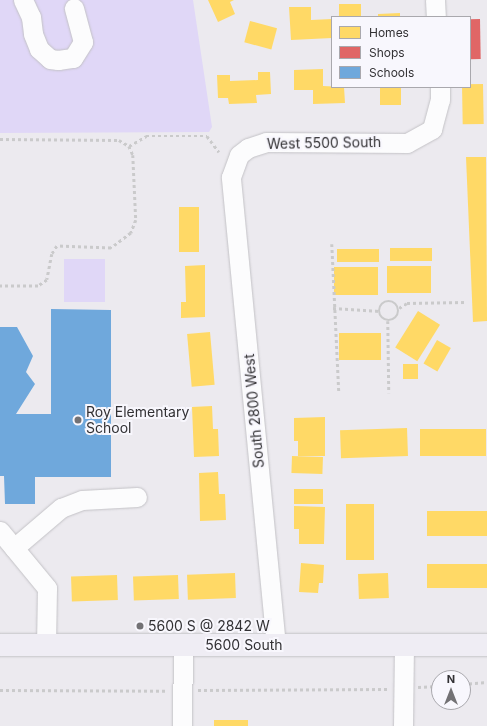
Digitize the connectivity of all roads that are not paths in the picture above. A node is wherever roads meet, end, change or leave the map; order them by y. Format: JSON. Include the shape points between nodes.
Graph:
{"nodes":[{"id":1,"x":23,"y":0,"type":"edge"},
{"id":2,"x":435,"y":0,"type":"edge"},
{"id":3,"x":74,"y":8,"type":"dead end"},
{"id":4,"x":436,"y":16,"type":"edge"},
{"id":5,"x":440,"y":88,"type":"edge"},
{"id":6,"x":231,"y":177,"type":"joint"},
{"id":7,"x":137,"y":497,"type":"dead end"},
{"id":8,"x":0,"y":531,"type":"edge"},
{"id":9,"x":14,"y":548,"type":"junction"},
{"id":10,"x":0,"y":645,"type":"edge"},
{"id":11,"x":46,"y":645,"type":"junction"},
{"id":12,"x":183,"y":645,"type":"junction"},
{"id":13,"x":404,"y":645,"type":"junction"},
{"id":14,"x":487,"y":645,"type":"edge"},
{"id":15,"x":276,"y":646,"type":"junction"},
{"id":16,"x":182,"y":726,"type":"edge"},
{"id":17,"x":403,"y":726,"type":"edge"}],
"edges":[{"from":1,"to":3,"type":"street","via":[[31,17],[33,34],[39,49],[50,58],[58,60],[73,58],[83,42]]},
{"from":2,"to":4,"type":"street"},
{"from":5,"to":6,"type":"street","name":"West 5500 South","via":[[440,100],[432,129],[407,143],[266,142],[248,148],[239,156]]},
{"from":6,"to":15,"type":"street","name":"South 2800 West"},
{"from":7,"to":9,"type":"street","via":[[82,500],[62,508]]},
{"from":8,"to":9,"type":"street"},
{"from":9,"to":11,"type":"street","via":[[47,588]]},
{"from":10,"to":11,"type":"main road","name":"5600 South"},
{"from":11,"to":12,"type":"main road","name":"5600 South"},
{"from":12,"to":15,"type":"main road","name":"5600 South"},
{"from":12,"to":16,"type":"street"},
{"from":13,"to":14,"type":"main road","name":"5600 South"},
{"from":13,"to":15,"type":"main road","name":"5600 South"},
{"from":13,"to":17,"type":"street"}]}
